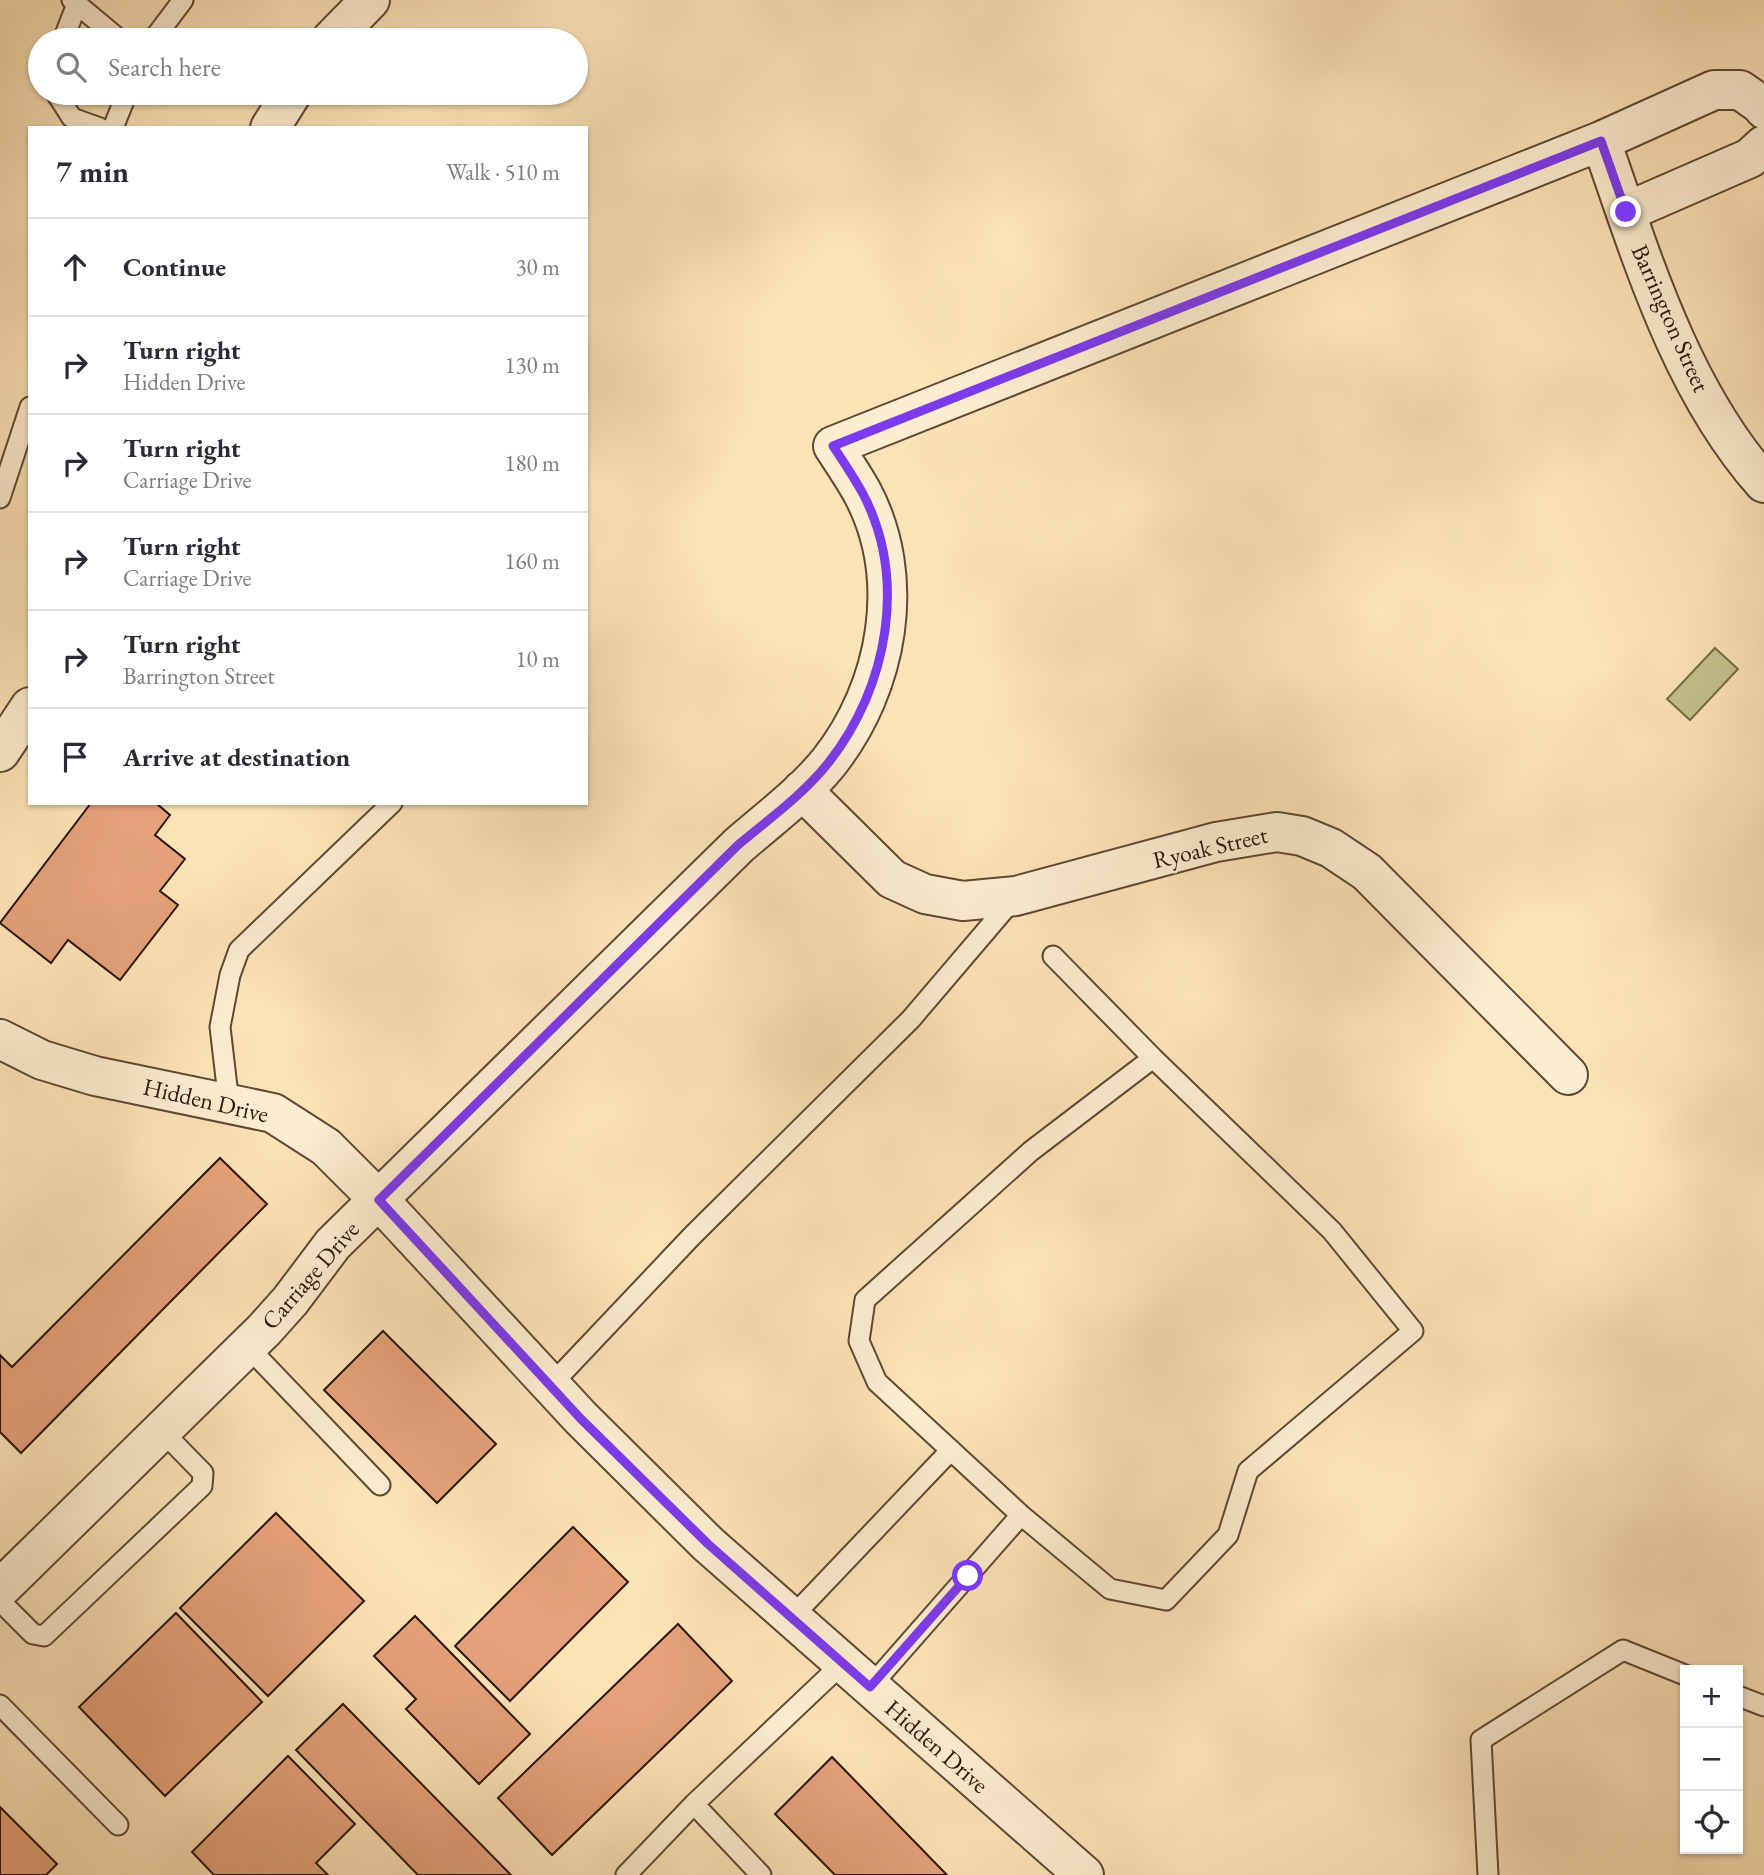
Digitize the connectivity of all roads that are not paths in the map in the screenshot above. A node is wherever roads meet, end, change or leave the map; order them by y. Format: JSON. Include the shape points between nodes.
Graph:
{"nodes":[{"id":1,"x":183,"y":0,"type":"edge"},
{"id":2,"x":75,"y":2,"type":"edge"},
{"id":3,"x":360,"y":3,"type":"edge"},
{"id":4,"x":67,"y":28,"type":"edge"},
{"id":5,"x":106,"y":28,"type":"edge"},
{"id":6,"x":162,"y":28,"type":"edge"},
{"id":7,"x":340,"y":28,"type":"edge"},
{"id":8,"x":64,"y":105,"type":"edge"},
{"id":9,"x":122,"y":105,"type":"edge"},
{"id":10,"x":284,"y":105,"type":"edge"},
{"id":11,"x":1764,"y":109,"type":"edge"},
{"id":12,"x":94,"y":126,"type":"edge"},
{"id":13,"x":114,"y":126,"type":"edge"},
{"id":14,"x":271,"y":126,"type":"edge"},
{"id":15,"x":1601,"y":141,"type":"junction"},
{"id":16,"x":1764,"y":145,"type":"edge"},
{"id":17,"x":1626,"y":212,"type":"junction"},
{"id":18,"x":28,"y":413,"type":"edge"},
{"id":19,"x":1764,"y":483,"type":"edge"},
{"id":20,"x":0,"y":498,"type":"edge"},
{"id":21,"x":28,"y":710,"type":"edge"},
{"id":22,"x":0,"y":752,"type":"edge"},
{"id":23,"x":802,"y":790,"type":"junction"},
{"id":24,"x":390,"y":805,"type":"edge"},
{"id":25,"x":1016,"y":897,"type":"junction"},
{"id":26,"x":1053,"y":956,"type":"dead end"},
{"id":27,"x":0,"y":1039,"type":"edge"},
{"id":28,"x":1153,"y":1058,"type":"junction"},
{"id":29,"x":1568,"y":1075,"type":"dead end"},
{"id":30,"x":229,"y":1104,"type":"junction"},
{"id":31,"x":379,"y":1200,"type":"junction"},
{"id":32,"x":247,"y":1346,"type":"junction"},
{"id":33,"x":550,"y":1386,"type":"junction"},
{"id":34,"x":162,"y":1430,"type":"junction"},
{"id":35,"x":950,"y":1450,"type":"junction"},
{"id":36,"x":380,"y":1485,"type":"dead end"},
{"id":37,"x":1021,"y":1515,"type":"junction"},
{"id":38,"x":0,"y":1589,"type":"edge"},
{"id":39,"x":0,"y":1601,"type":"edge"},
{"id":40,"x":791,"y":1618,"type":"junction"},
{"id":41,"x":1680,"y":1673,"type":"edge"},
{"id":42,"x":857,"y":1675,"type":"junction"},
{"id":43,"x":1743,"y":1698,"type":"edge"},
{"id":44,"x":0,"y":1705,"type":"edge"},
{"id":45,"x":1764,"y":1706,"type":"edge"},
{"id":46,"x":694,"y":1804,"type":"junction"},
{"id":47,"x":118,"y":1825,"type":"dead end"},
{"id":48,"x":625,"y":1875,"type":"edge"},
{"id":49,"x":761,"y":1875,"type":"edge"},
{"id":50,"x":1084,"y":1875,"type":"edge"},
{"id":51,"x":1488,"y":1875,"type":"edge"}],
"edges":[{"from":1,"to":6,"type":"lane"},
{"from":2,"to":4,"type":"lane"},
{"from":2,"to":5,"type":"lane"},
{"from":3,"to":7,"type":"street"},
{"from":8,"to":12,"type":"lane","via":[[72,118]]},
{"from":9,"to":13,"type":"lane"},
{"from":10,"to":14,"type":"street"},
{"from":11,"to":15,"type":"street","name":"Carriage Drive","via":[[1740,90],[1714,90]]},
{"from":15,"to":17,"type":"street","name":"Barrington Street"},
{"from":15,"to":23,"type":"street","name":"Carriage Drive","via":[[833,446],[862,493],[879,535],[887,620],[868,700],[827,764]]},
{"from":16,"to":17,"type":"street","via":[[1751,158]]},
{"from":17,"to":19,"type":"street","name":"Barrington Street","via":[[1686,363],[1719,422]]},
{"from":18,"to":20,"type":"lane"},
{"from":21,"to":22,"type":"street"},
{"from":23,"to":25,"type":"street","name":"Ryoak Street","via":[[892,879],[925,894],[963,901]]},
{"from":23,"to":31,"type":"street","name":"Carriage Drive","via":[[738,845]]},
{"from":24,"to":30,"type":"lane","via":[[239,950],[220,1027]]},
{"from":25,"to":29,"type":"street","name":"Ryoak Street","via":[[1216,842],[1277,832],[1302,836],[1331,848],[1367,872]]},
{"from":25,"to":33,"type":"lane","via":[[911,1019],[692,1236]]},
{"from":26,"to":28,"type":"lane"},
{"from":27,"to":30,"type":"street","name":"Hidden Drive","via":[[42,1060],[95,1076]]},
{"from":28,"to":35,"type":"lane","via":[[1031,1151],[865,1300],[859,1341],[877,1382]]},
{"from":28,"to":37,"type":"lane","via":[[1332,1231],[1413,1331],[1248,1472],[1228,1535],[1166,1600],[1110,1590]]},
{"from":30,"to":31,"type":"street","name":"Hidden Drive","via":[[273,1113],[326,1147]]},
{"from":31,"to":32,"type":"street","name":"Carriage Drive","via":[[333,1244],[290,1301]]},
{"from":31,"to":33,"type":"street","name":"Hidden Drive"},
{"from":32,"to":34,"type":"street","name":"Carriage Drive"},
{"from":32,"to":36,"type":"lane"},
{"from":33,"to":40,"type":"street","name":"Hidden Drive","via":[[708,1544]]},
{"from":34,"to":38,"type":"street","name":"Carriage Drive"},
{"from":34,"to":39,"type":"lane","via":[[203,1473],[202,1486],[44,1636],[33,1634]]},
{"from":35,"to":37,"type":"lane"},
{"from":35,"to":40,"type":"lane"},
{"from":37,"to":42,"type":"lane"},
{"from":40,"to":42,"type":"street","name":"Hidden Drive"},
{"from":41,"to":51,"type":"lane","via":[[1623,1650],[1481,1740]]},
{"from":42,"to":46,"type":"lane"},
{"from":42,"to":50,"type":"street","name":"Hidden Drive"},
{"from":43,"to":45,"type":"lane"},
{"from":44,"to":47,"type":"lane"},
{"from":46,"to":48,"type":"lane"},
{"from":46,"to":49,"type":"lane"}]}
